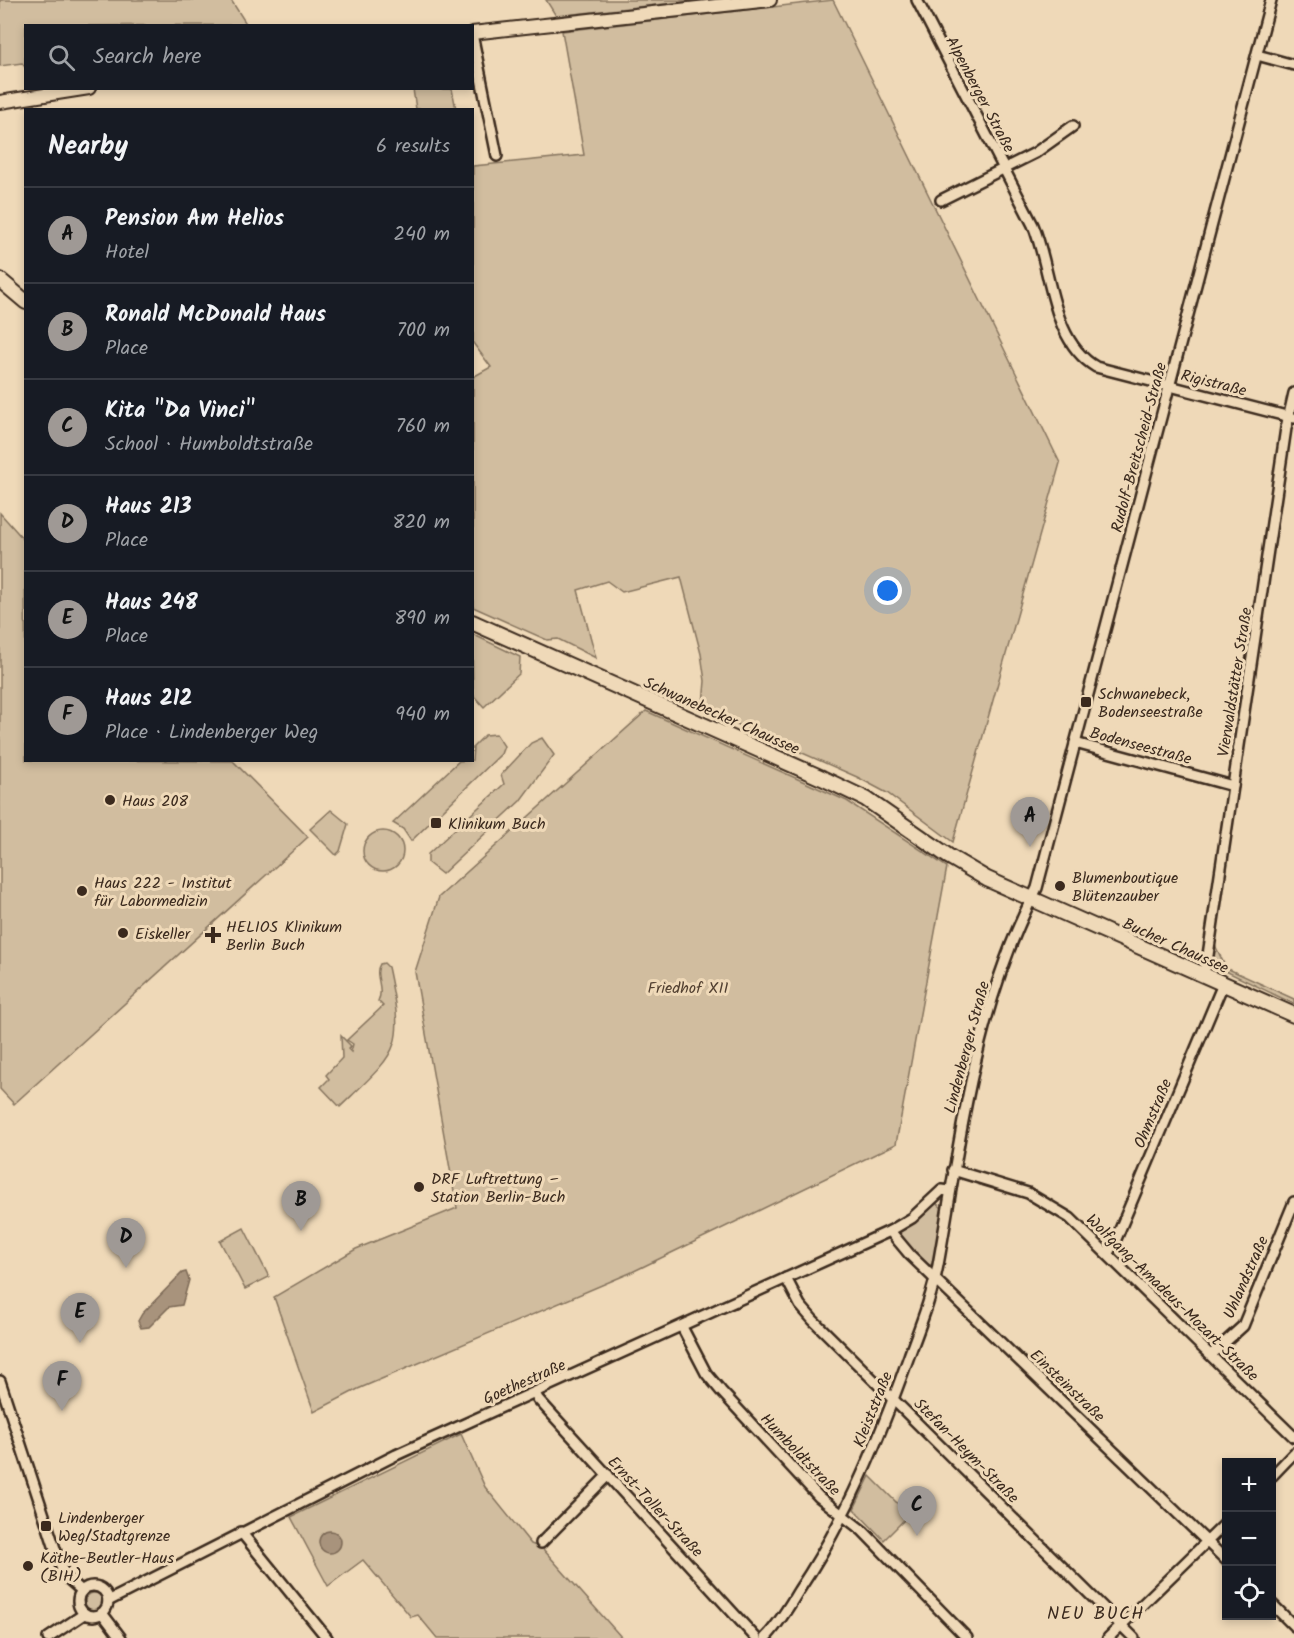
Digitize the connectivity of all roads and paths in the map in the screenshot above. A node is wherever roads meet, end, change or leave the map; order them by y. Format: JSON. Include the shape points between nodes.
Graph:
{"nodes":[{"id":1,"x":770,"y":0,"type":"edge"},
{"id":2,"x":917,"y":0,"type":"edge"},
{"id":3,"x":1271,"y":0,"type":"edge"},
{"id":4,"x":474,"y":33,"type":"edge"},
{"id":5,"x":474,"y":43,"type":"edge"},
{"id":6,"x":1257,"y":55,"type":"junction"},
{"id":7,"x":1294,"y":65,"type":"edge"},
{"id":8,"x":76,"y":90,"type":"edge"},
{"id":9,"x":0,"y":102,"type":"edge"},
{"id":10,"x":1072,"y":126,"type":"dead end"},
{"id":11,"x":497,"y":156,"type":"dead end"},
{"id":12,"x":1004,"y":168,"type":"junction"},
{"id":13,"x":941,"y":200,"type":"dead end"},
{"id":14,"x":0,"y":280,"type":"edge"},
{"id":15,"x":24,"y":300,"type":"edge"},
{"id":16,"x":1092,"y":365,"type":"joint"},
{"id":17,"x":1169,"y":386,"type":"junction"},
{"id":18,"x":1294,"y":393,"type":"edge"},
{"id":19,"x":1291,"y":417,"type":"edge"},
{"id":20,"x":474,"y":623,"type":"edge"},
{"id":21,"x":1075,"y":743,"type":"junction"},
{"id":22,"x":1233,"y":786,"type":"junction"},
{"id":23,"x":948,"y":856,"type":"joint"},
{"id":24,"x":1030,"y":900,"type":"junction"},
{"id":25,"x":1203,"y":975,"type":"junction"},
{"id":26,"x":1222,"y":984,"type":"junction"},
{"id":27,"x":1294,"y":1016,"type":"edge"},
{"id":28,"x":953,"y":1170,"type":"junction"},
{"id":29,"x":949,"y":1191,"type":"junction"},
{"id":30,"x":1294,"y":1202,"type":"edge"},
{"id":31,"x":890,"y":1231,"type":"junction"},
{"id":32,"x":1108,"y":1253,"type":"junction"},
{"id":33,"x":935,"y":1277,"type":"junction"},
{"id":34,"x":786,"y":1278,"type":"junction"},
{"id":35,"x":682,"y":1327,"type":"junction"},
{"id":36,"x":1211,"y":1355,"type":"junction"},
{"id":37,"x":0,"y":1381,"type":"edge"},
{"id":38,"x":535,"y":1393,"type":"junction"},
{"id":39,"x":894,"y":1399,"type":"junction"},
{"id":40,"x":1294,"y":1437,"type":"edge"},
{"id":41,"x":1294,"y":1453,"type":"edge"},
{"id":42,"x":1276,"y":1472,"type":"edge"},
{"id":43,"x":608,"y":1475,"type":"junction"},
{"id":44,"x":843,"y":1515,"type":"junction"},
{"id":45,"x":1222,"y":1527,"type":"edge"},
{"id":46,"x":241,"y":1532,"type":"junction"},
{"id":47,"x":1208,"y":1542,"type":"junction"},
{"id":48,"x":541,"y":1543,"type":"dead end"},
{"id":49,"x":1222,"y":1555,"type":"edge"},
{"id":50,"x":82,"y":1591,"type":"junction"},
{"id":51,"x":108,"y":1601,"type":"junction"},
{"id":52,"x":1276,"y":1608,"type":"edge"},
{"id":53,"x":102,"y":1613,"type":"junction"},
{"id":54,"x":87,"y":1615,"type":"junction"},
{"id":55,"x":1122,"y":1626,"type":"junction"},
{"id":56,"x":1294,"y":1626,"type":"edge"},
{"id":57,"x":48,"y":1638,"type":"edge"},
{"id":58,"x":122,"y":1638,"type":"edge"},
{"id":59,"x":327,"y":1638,"type":"edge"},
{"id":60,"x":756,"y":1638,"type":"edge"},
{"id":61,"x":765,"y":1638,"type":"edge"},
{"id":62,"x":966,"y":1638,"type":"edge"},
{"id":63,"x":1108,"y":1638,"type":"edge"},
{"id":64,"x":1134,"y":1638,"type":"edge"}],
"edges":[{"from":1,"to":4,"type":"street"},
{"from":2,"to":12,"type":"street","name":"Alpenberger Straße"},
{"from":3,"to":6,"type":"street","name":"Rudolf-Breitscheid-Straße"},
{"from":5,"to":11,"type":"street"},
{"from":6,"to":7,"type":"street"},
{"from":6,"to":17,"type":"street","name":"Rudolf-Breitscheid-Straße"},
{"from":8,"to":9,"type":"street"},
{"from":10,"to":12,"type":"street","name":"Alpenberger Straße","via":[[1051,143]]},
{"from":12,"to":13,"type":"street","name":"Alpenberger Straße"},
{"from":12,"to":16,"type":"street","name":"Alpenberger Straße","via":[[1041,245],[1064,329]]},
{"from":14,"to":15,"type":"main road"},
{"from":16,"to":17,"type":"street","name":"Rigistraße"},
{"from":17,"to":19,"type":"street","name":"Rigistraße"},
{"from":17,"to":21,"type":"street","name":"Rudolf-Breitscheid-Straße"},
{"from":18,"to":19,"type":"street","name":"Vierwaldstätter Straße"},
{"from":19,"to":22,"type":"street","name":"Vierwaldstätter Straße"},
{"from":20,"to":23,"type":"main road","name":"Schwanebecker Chaussee","via":[[866,799]]},
{"from":21,"to":22,"type":"street","name":"Bodenseestraße"},
{"from":21,"to":24,"type":"street","name":"Rudolf-Breitscheid-Straße"},
{"from":22,"to":25,"type":"street","name":"Vierwaldstätter Straße"},
{"from":23,"to":24,"type":"main road","name":"Bucher Chaussee"},
{"from":24,"to":25,"type":"main road","name":"Bucher Chaussee"},
{"from":24,"to":28,"type":"street","name":"Lindenberger Straße","via":[[986,1018]]},
{"from":25,"to":26,"type":"main road","name":"Bucher Chaussee"},
{"from":26,"to":27,"type":"main road","name":"Bucher Chaussee"},
{"from":26,"to":32,"type":"street","name":"Ohmstraße"},
{"from":28,"to":29,"type":"street","name":"Kleiststraße"},
{"from":28,"to":32,"type":"street","name":"Wolfgang-Amadeus-Mozart-Straße","via":[[1028,1193],[1070,1218]]},
{"from":29,"to":31,"type":"street","name":"Goethestraße","via":[[942,1190],[912,1218]]},
{"from":29,"to":33,"type":"street","name":"Kleiststraße"},
{"from":30,"to":36,"type":"street","name":"Uhlandstraße","via":[[1244,1326]]},
{"from":31,"to":33,"type":"street","name":"Einsteinstraße"},
{"from":31,"to":34,"type":"street","name":"Goethestraße"},
{"from":32,"to":36,"type":"street","name":"Wolfgang-Amadeus-Mozart-Straße"},
{"from":33,"to":39,"type":"street","name":"Kleiststraße"},
{"from":33,"to":47,"type":"street","name":"Einsteinstraße"},
{"from":34,"to":35,"type":"street","name":"Goethestraße"},
{"from":34,"to":39,"type":"street","name":"Stefan-Heym-Straße","via":[[813,1320]]},
{"from":35,"to":38,"type":"street","name":"Goethestraße"},
{"from":35,"to":44,"type":"street","name":"Humboldtstraße","via":[[700,1363],[721,1392],[819,1497]]},
{"from":36,"to":40,"type":"street","name":"Wolfgang-Amadeus-Mozart-Straße"},
{"from":37,"to":50,"type":"street","via":[[61,1567]]},
{"from":38,"to":43,"type":"street","name":"Ernst-Toller-Straße"},
{"from":38,"to":46,"type":"street","name":"Goethestraße","via":[[396,1455]]},
{"from":39,"to":44,"type":"street","name":"Kleiststraße"},
{"from":39,"to":55,"type":"street","name":"Stefan-Heym-Straße"},
{"from":41,"to":42,"type":"street"},
{"from":43,"to":48,"type":"street"},
{"from":43,"to":60,"type":"street","name":"Ernst-Toller-Straße"},
{"from":44,"to":61,"type":"street","name":"Kleiststraße","via":[[818,1562]]},
{"from":44,"to":62,"type":"street","name":"Humboldtstraße"},
{"from":45,"to":47,"type":"street"},
{"from":46,"to":51,"type":"street","name":"Goethestraße"},
{"from":46,"to":59,"type":"street"},
{"from":47,"to":49,"type":"street","name":"Einsteinstraße"},
{"from":47,"to":55,"type":"street"},
{"from":50,"to":51,"type":"street","via":[[100,1587]]},
{"from":50,"to":54,"type":"street","via":[[79,1604]]},
{"from":51,"to":53,"type":"street"},
{"from":52,"to":56,"type":"street"},
{"from":53,"to":54,"type":"street"},
{"from":53,"to":58,"type":"street"},
{"from":54,"to":57,"type":"street"},
{"from":55,"to":63,"type":"street"},
{"from":55,"to":64,"type":"street","name":"Stefan-Heym-Straße"}]}
